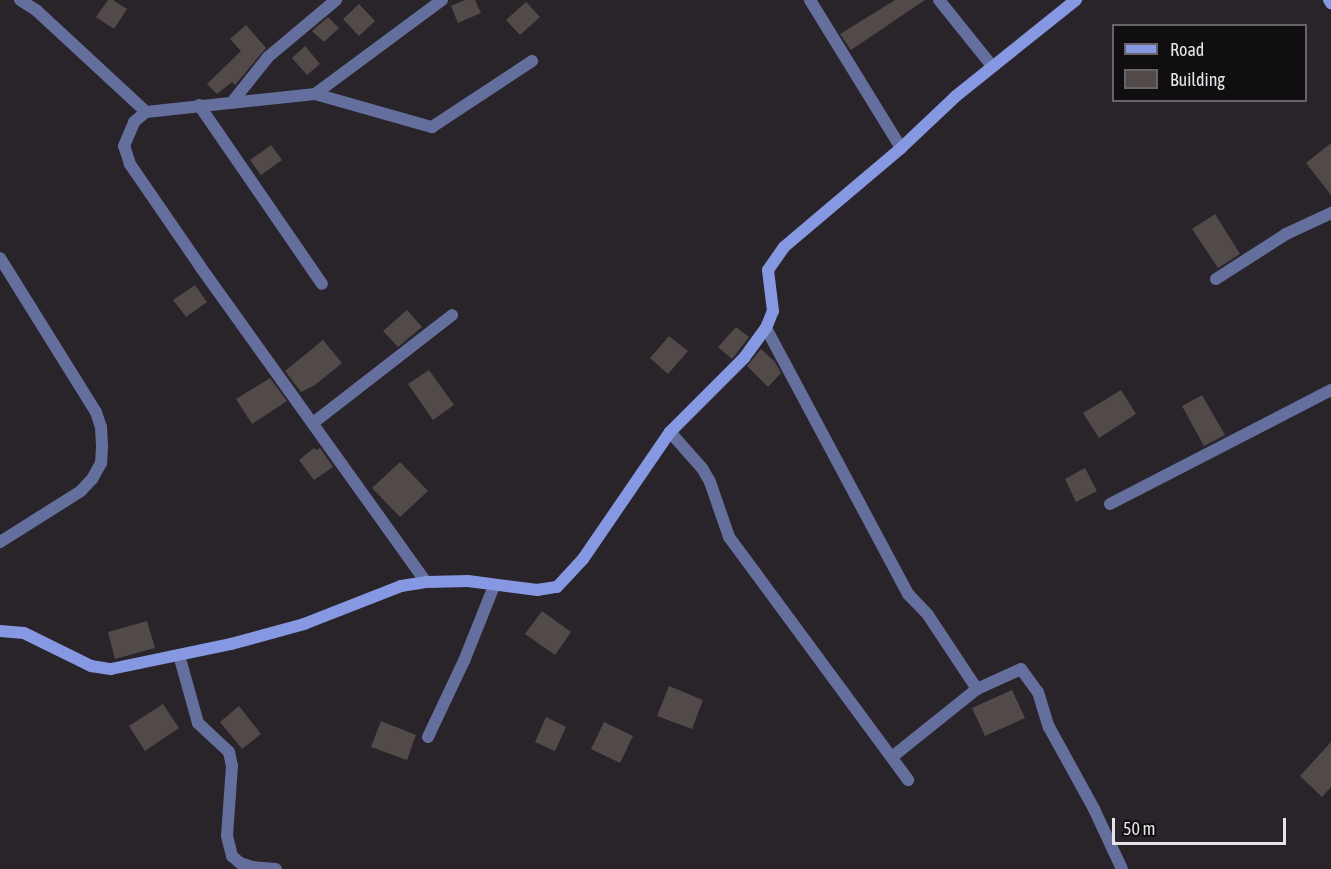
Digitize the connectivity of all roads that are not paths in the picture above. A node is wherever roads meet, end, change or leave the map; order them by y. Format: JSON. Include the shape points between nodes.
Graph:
{"nodes":[{"id":1,"x":20,"y":0,"type":"edge"},
{"id":2,"x":336,"y":0,"type":"edge"},
{"id":3,"x":442,"y":0,"type":"edge"},
{"id":4,"x":810,"y":0,"type":"edge"},
{"id":5,"x":939,"y":0,"type":"edge"},
{"id":6,"x":1076,"y":0,"type":"edge"},
{"id":7,"x":532,"y":61,"type":"dead end"},
{"id":8,"x":992,"y":66,"type":"junction"},
{"id":9,"x":315,"y":94,"type":"junction"},
{"id":10,"x":233,"y":101,"type":"junction"},
{"id":11,"x":199,"y":105,"type":"junction"},
{"id":12,"x":146,"y":111,"type":"junction"},
{"id":13,"x":901,"y":148,"type":"junction"},
{"id":14,"x":1331,"y":213,"type":"edge"},
{"id":15,"x":0,"y":258,"type":"edge"},
{"id":16,"x":1216,"y":279,"type":"dead end"},
{"id":17,"x":322,"y":284,"type":"dead end"},
{"id":18,"x":452,"y":315,"type":"dead end"},
{"id":19,"x":766,"y":328,"type":"junction"},
{"id":20,"x":1331,"y":390,"type":"edge"},
{"id":21,"x":313,"y":423,"type":"junction"},
{"id":22,"x":669,"y":432,"type":"junction"},
{"id":23,"x":1110,"y":504,"type":"dead end"},
{"id":24,"x":0,"y":542,"type":"edge"},
{"id":25,"x":426,"y":582,"type":"junction"},
{"id":26,"x":494,"y":586,"type":"junction"},
{"id":27,"x":0,"y":632,"type":"edge"},
{"id":28,"x":179,"y":655,"type":"junction"},
{"id":29,"x":976,"y":689,"type":"junction"},
{"id":30,"x":428,"y":736,"type":"dead end"},
{"id":31,"x":892,"y":758,"type":"junction"},
{"id":32,"x":908,"y":780,"type":"dead end"},
{"id":33,"x":276,"y":869,"type":"edge"},
{"id":34,"x":1122,"y":869,"type":"edge"}],
"edges":[{"from":1,"to":12,"type":"street","via":[[36,10]]},
{"from":2,"to":10,"type":"street","via":[[268,57]]},
{"from":3,"to":9,"type":"street"},
{"from":4,"to":13,"type":"street"},
{"from":5,"to":8,"type":"street"},
{"from":6,"to":8,"type":"street"},
{"from":7,"to":9,"type":"street","via":[[432,127]]},
{"from":8,"to":13,"type":"street"},
{"from":9,"to":10,"type":"street"},
{"from":10,"to":11,"type":"street"},
{"from":11,"to":12,"type":"street"},
{"from":11,"to":17,"type":"street"},
{"from":12,"to":21,"type":"street","via":[[134,122],[124,146],[130,164]]},
{"from":13,"to":19,"type":"street","via":[[784,248],[768,270],[774,311]]},
{"from":14,"to":16,"type":"street","via":[[1286,234]]},
{"from":15,"to":24,"type":"street","via":[[96,412],[102,446],[100,463],[81,491]]},
{"from":18,"to":21,"type":"street"},
{"from":19,"to":22,"type":"street","via":[[744,358]]},
{"from":19,"to":29,"type":"street","via":[[908,594],[928,615]]},
{"from":20,"to":23,"type":"street"},
{"from":21,"to":25,"type":"street"},
{"from":22,"to":26,"type":"street","via":[[583,559],[557,587],[537,590]]},
{"from":22,"to":31,"type":"street","via":[[702,468],[729,537]]},
{"from":25,"to":26,"type":"street","via":[[468,581]]},
{"from":25,"to":28,"type":"street","via":[[401,586],[304,624]]},
{"from":26,"to":30,"type":"street"},
{"from":27,"to":28,"type":"street","via":[[24,633],[91,666],[111,669]]},
{"from":28,"to":33,"type":"street","via":[[198,723],[229,752],[232,766],[227,836],[232,856],[246,865]]},
{"from":29,"to":31,"type":"street"},
{"from":29,"to":34,"type":"street","via":[[1021,669],[1038,692],[1049,727]]},
{"from":31,"to":32,"type":"street"}]}
